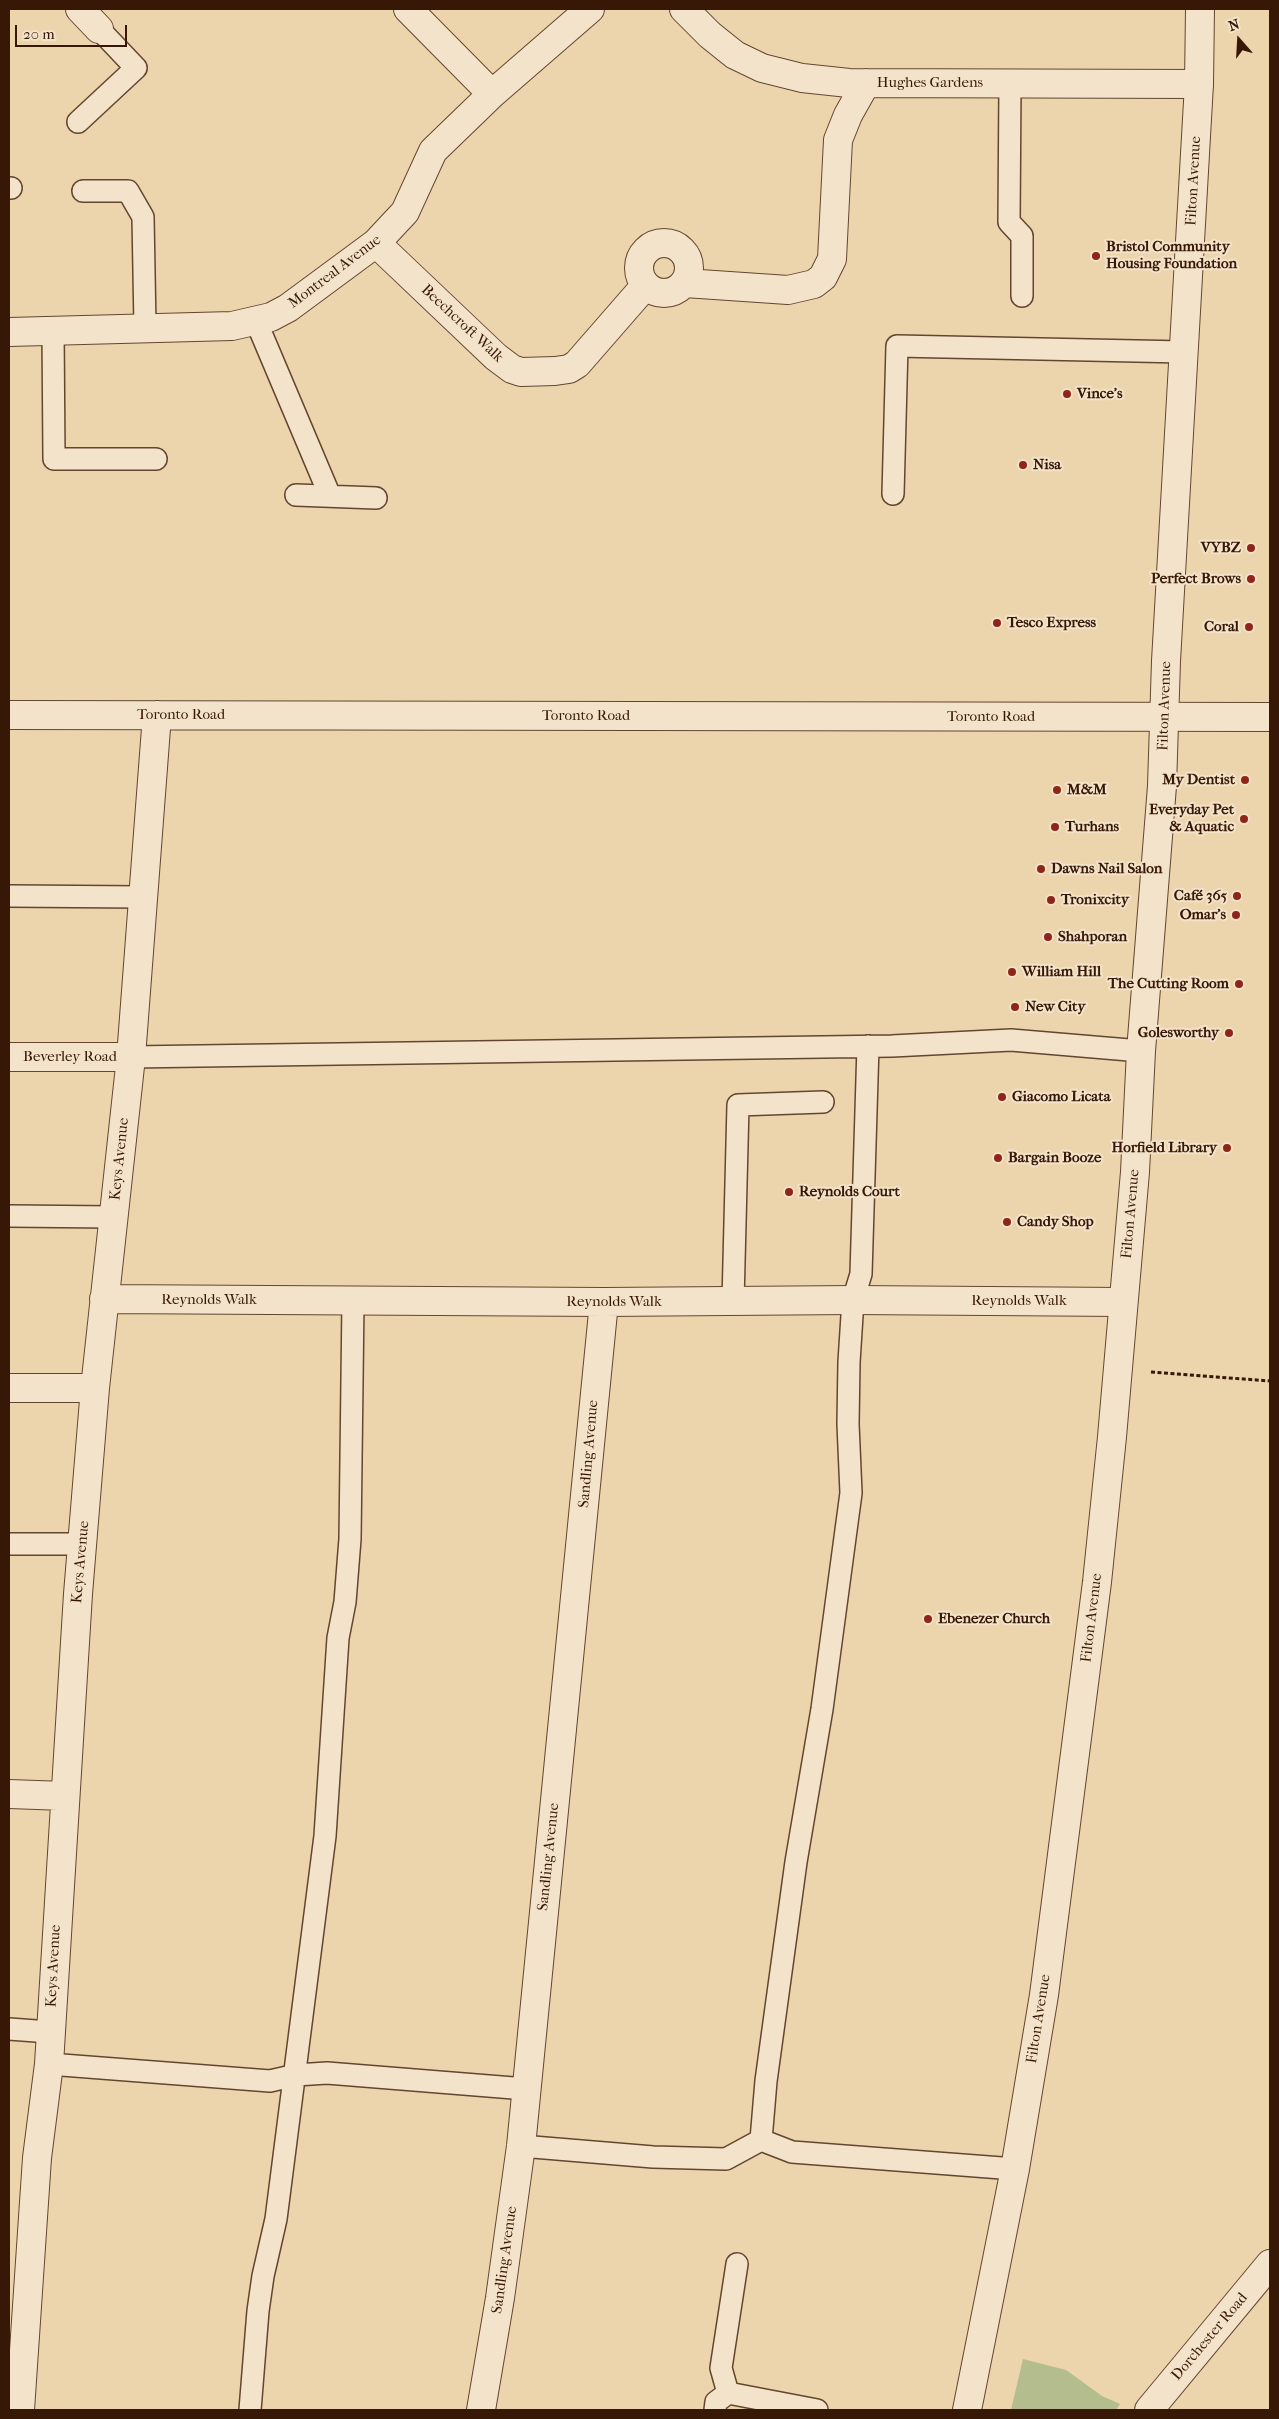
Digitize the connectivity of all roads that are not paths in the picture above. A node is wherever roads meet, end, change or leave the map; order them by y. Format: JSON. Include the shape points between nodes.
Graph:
{"nodes":[{"id":1,"x":80,"y":9,"type":"edge"},
{"id":2,"x":408,"y":9,"type":"edge"},
{"id":3,"x":590,"y":9,"type":"edge"},
{"id":4,"x":684,"y":9,"type":"edge"},
{"id":5,"x":1200,"y":9,"type":"edge"},
{"id":6,"x":99,"y":29,"type":"joint"},
{"id":7,"x":866,"y":83,"type":"junction"},
{"id":8,"x":1010,"y":84,"type":"junction"},
{"id":9,"x":1199,"y":84,"type":"junction"},
{"id":10,"x":492,"y":94,"type":"junction"},
{"id":11,"x":78,"y":122,"type":"dead end"},
{"id":12,"x":83,"y":191,"type":"dead end"},
{"id":13,"x":376,"y":243,"type":"junction"},
{"id":14,"x":685,"y":283,"type":"junction"},
{"id":15,"x":645,"y":286,"type":"junction"},
{"id":16,"x":1022,"y":296,"type":"dead end"},
{"id":17,"x":256,"y":321,"type":"junction"},
{"id":18,"x":144,"y":327,"type":"junction"},
{"id":19,"x":54,"y":330,"type":"junction"},
{"id":20,"x":9,"y":332,"type":"edge"},
{"id":21,"x":1184,"y":352,"type":"junction"},
{"id":22,"x":156,"y":459,"type":"dead end"},
{"id":23,"x":892,"y":494,"type":"dead end"},
{"id":24,"x":296,"y":495,"type":"dead end"},
{"id":25,"x":330,"y":496,"type":"junction"},
{"id":26,"x":376,"y":498,"type":"dead end"},
{"id":27,"x":9,"y":715,"type":"edge"},
{"id":28,"x":156,"y":716,"type":"junction"},
{"id":29,"x":1270,"y":717,"type":"edge"},
{"id":30,"x":1164,"y":718,"type":"junction"},
{"id":31,"x":9,"y":896,"type":"edge"},
{"id":32,"x":142,"y":897,"type":"junction"},
{"id":33,"x":868,"y":1046,"type":"junction"},
{"id":34,"x":1141,"y":1051,"type":"junction"},
{"id":35,"x":9,"y":1057,"type":"edge"},
{"id":36,"x":131,"y":1057,"type":"junction"},
{"id":37,"x":823,"y":1102,"type":"dead end"},
{"id":38,"x":9,"y":1216,"type":"edge"},
{"id":39,"x":113,"y":1217,"type":"junction"},
{"id":40,"x":104,"y":1299,"type":"junction"},
{"id":41,"x":852,"y":1300,"type":"junction"},
{"id":42,"x":353,"y":1301,"type":"junction"},
{"id":43,"x":733,"y":1301,"type":"junction"},
{"id":44,"x":604,"y":1302,"type":"junction"},
{"id":45,"x":1123,"y":1302,"type":"junction"},
{"id":46,"x":9,"y":1388,"type":"edge"},
{"id":47,"x":95,"y":1388,"type":"junction"},
{"id":48,"x":9,"y":1544,"type":"edge"},
{"id":49,"x":82,"y":1544,"type":"junction"},
{"id":50,"x":9,"y":1794,"type":"edge"},
{"id":51,"x":65,"y":1796,"type":"junction"},
{"id":52,"x":9,"y":2029,"type":"edge"},
{"id":53,"x":50,"y":2032,"type":"junction"},
{"id":54,"x":49,"y":2064,"type":"junction"},
{"id":55,"x":296,"y":2075,"type":"junction"},
{"id":56,"x":526,"y":2089,"type":"junction"},
{"id":57,"x":761,"y":2140,"type":"junction"},
{"id":58,"x":521,"y":2146,"type":"junction"},
{"id":59,"x":1015,"y":2169,"type":"junction"},
{"id":60,"x":20,"y":2257,"type":"edge"},
{"id":61,"x":737,"y":2264,"type":"dead end"},
{"id":62,"x":1270,"y":2264,"type":"edge"},
{"id":63,"x":728,"y":2393,"type":"junction"},
{"id":64,"x":20,"y":2410,"type":"edge"},
{"id":65,"x":250,"y":2410,"type":"edge"},
{"id":66,"x":481,"y":2410,"type":"edge"},
{"id":67,"x":714,"y":2410,"type":"edge"},
{"id":68,"x":817,"y":2410,"type":"edge"},
{"id":69,"x":967,"y":2410,"type":"edge"},
{"id":70,"x":1149,"y":2410,"type":"edge"}],
"edges":[{"from":1,"to":6,"type":"street"},
{"from":2,"to":10,"type":"street"},
{"from":3,"to":10,"type":"street","name":"Montreal Avenue"},
{"from":4,"to":7,"type":"street","name":"Hughes Gardens","via":[[722,45],[762,68],[802,78]]},
{"from":5,"to":9,"type":"street","name":"Filton Avenue"},
{"from":6,"to":11,"type":"lane","via":[[136,68]]},
{"from":7,"to":8,"type":"street","name":"Hughes Gardens"},
{"from":7,"to":14,"type":"street","via":[[838,140],[832,259],[823,277],[814,284],[788,290]]},
{"from":8,"to":9,"type":"street","name":"Hughes Gardens"},
{"from":8,"to":16,"type":"lane","via":[[1009,222],[1022,236]]},
{"from":9,"to":21,"type":"street","name":"Filton Avenue"},
{"from":10,"to":13,"type":"street","name":"Montreal Avenue","via":[[433,151],[405,212]]},
{"from":12,"to":18,"type":"lane","via":[[128,191],[143,218]]},
{"from":13,"to":15,"type":"street","name":"Beechcroft Walk","via":[[496,358],[522,372],[563,370],[581,361]]},
{"from":13,"to":17,"type":"street","name":"Montreal Avenue","via":[[288,308]]},
{"from":14,"to":15,"type":"street","via":[[665,293],[654,292]]},
{"from":14,"to":15,"type":"street","via":[[689,272],[688,260],[673,245],[661,243],[651,246],[640,259],[639,276]]},
{"from":17,"to":18,"type":"street","name":"Montreal Avenue","via":[[206,328]]},
{"from":17,"to":25,"type":"lane"},
{"from":18,"to":19,"type":"street","name":"Montreal Avenue"},
{"from":19,"to":20,"type":"street","name":"Montreal Avenue"},
{"from":19,"to":22,"type":"lane","via":[[54,459]]},
{"from":21,"to":23,"type":"lane","via":[[897,346]]},
{"from":21,"to":30,"type":"street","name":"Filton Avenue"},
{"from":24,"to":25,"type":"lane"},
{"from":25,"to":26,"type":"lane"},
{"from":27,"to":28,"type":"street","name":"Toronto Road"},
{"from":28,"to":30,"type":"street","name":"Toronto Road"},
{"from":28,"to":32,"type":"street","name":"Keys Avenue"},
{"from":29,"to":30,"type":"street","name":"Toronto Road"},
{"from":30,"to":34,"type":"street","name":"Filton Avenue","via":[[1155,891]]},
{"from":31,"to":32,"type":"lane"},
{"from":32,"to":36,"type":"street","name":"Keys Avenue"},
{"from":33,"to":34,"type":"lane","via":[[1011,1040]]},
{"from":33,"to":36,"type":"lane"},
{"from":33,"to":41,"type":"lane","via":[[861,1274]]},
{"from":34,"to":45,"type":"street","name":"Filton Avenue","via":[[1135,1172]]},
{"from":35,"to":36,"type":"street","name":"Beverley Road"},
{"from":36,"to":39,"type":"street","name":"Keys Avenue"},
{"from":37,"to":43,"type":"lane","via":[[738,1105]]},
{"from":38,"to":39,"type":"lane"},
{"from":39,"to":40,"type":"street","name":"Keys Avenue"},
{"from":40,"to":42,"type":"street","name":"Reynolds Walk"},
{"from":40,"to":47,"type":"street","name":"Keys Avenue"},
{"from":41,"to":43,"type":"street","name":"Reynolds Walk"},
{"from":41,"to":45,"type":"street","name":"Reynolds Walk"},
{"from":41,"to":57,"type":"lane","via":[[848,1424],[851,1493],[822,1710],[796,1862]]},
{"from":42,"to":44,"type":"street","name":"Reynolds Walk"},
{"from":42,"to":55,"type":"lane","via":[[350,1539],[346,1602],[338,1638],[325,1836]]},
{"from":43,"to":44,"type":"street","name":"Reynolds Walk"},
{"from":44,"to":56,"type":"street","name":"Sandling Avenue"},
{"from":45,"to":59,"type":"street","name":"Filton Avenue","via":[[1097,1582],[1044,1995]]},
{"from":46,"to":47,"type":"street"},
{"from":47,"to":49,"type":"street","name":"Keys Avenue"},
{"from":48,"to":49,"type":"lane"},
{"from":49,"to":51,"type":"street","name":"Keys Avenue"},
{"from":50,"to":51,"type":"street"},
{"from":51,"to":53,"type":"street","name":"Keys Avenue"},
{"from":52,"to":53,"type":"lane"},
{"from":53,"to":54,"type":"street","name":"Keys Avenue"},
{"from":54,"to":55,"type":"lane","via":[[270,2081]]},
{"from":54,"to":60,"type":"street","name":"Keys Avenue"},
{"from":55,"to":56,"type":"lane","via":[[328,2073]]},
{"from":55,"to":65,"type":"lane","via":[[276,2219],[258,2311]]},
{"from":56,"to":58,"type":"street","name":"Sandling Avenue"},
{"from":57,"to":58,"type":"lane","via":[[726,2158],[653,2157]]},
{"from":57,"to":59,"type":"lane","via":[[792,2152]]},
{"from":58,"to":66,"type":"street","name":"Sandling Avenue"},
{"from":59,"to":69,"type":"street","name":"Filton Avenue"},
{"from":60,"to":64,"type":"street","name":"Keys Avenue"},
{"from":61,"to":63,"type":"lane","via":[[721,2368]]},
{"from":62,"to":70,"type":"street","name":"Dorchester Road"},
{"from":63,"to":67,"type":"lane","via":[[716,2402]]},
{"from":63,"to":68,"type":"lane"}]}
